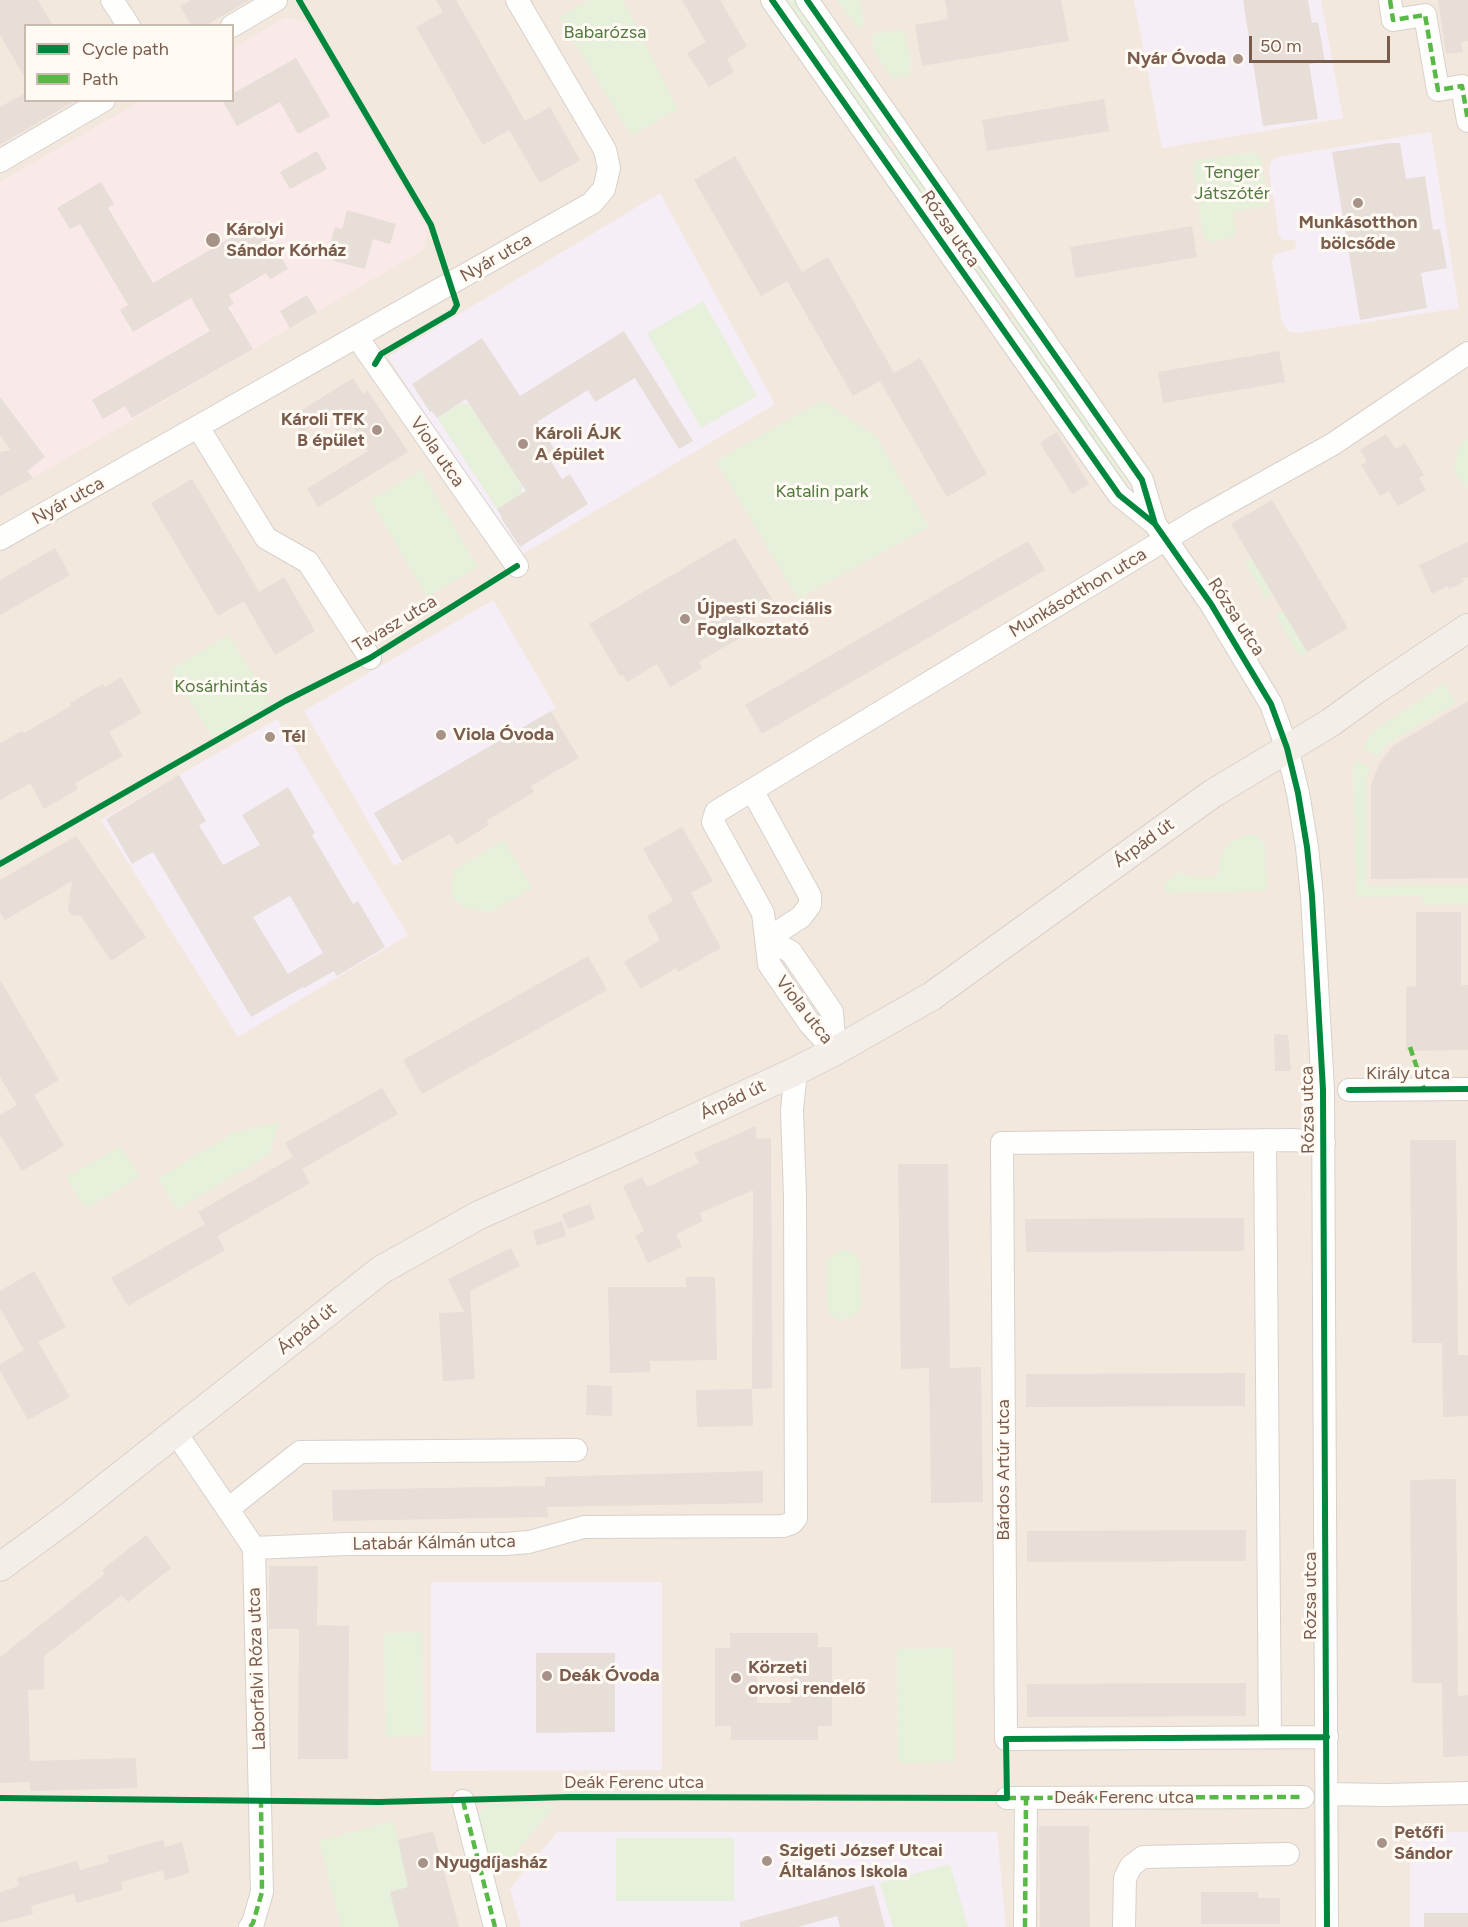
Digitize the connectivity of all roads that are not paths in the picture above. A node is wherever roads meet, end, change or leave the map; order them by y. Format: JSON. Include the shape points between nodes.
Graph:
{"nodes":[{"id":1,"x":112,"y":0,"type":"edge"},
{"id":2,"x":276,"y":0,"type":"edge"},
{"id":3,"x":517,"y":0,"type":"edge"},
{"id":4,"x":772,"y":0,"type":"edge"},
{"id":5,"x":807,"y":0,"type":"edge"},
{"id":6,"x":1390,"y":0,"type":"edge"},
{"id":7,"x":128,"y":24,"type":"edge"},
{"id":8,"x":234,"y":25,"type":"edge"},
{"id":9,"x":101,"y":102,"type":"edge"},
{"id":10,"x":1468,"y":121,"type":"edge"},
{"id":11,"x":0,"y":161,"type":"edge"},
{"id":12,"x":357,"y":337,"type":"junction"},
{"id":13,"x":1468,"y":353,"type":"edge"},
{"id":14,"x":198,"y":427,"type":"junction"},
{"id":15,"x":1161,"y":532,"type":"junction"},
{"id":16,"x":0,"y":539,"type":"edge"},
{"id":17,"x":517,"y":566,"type":"dead end"},
{"id":18,"x":1468,"y":628,"type":"edge"},
{"id":19,"x":370,"y":658,"type":"dead end"},
{"id":20,"x":1287,"y":748,"type":"junction"},
{"id":21,"x":752,"y":790,"type":"junction"},
{"id":22,"x":771,"y":936,"type":"junction"},
{"id":23,"x":835,"y":1051,"type":"junction"},
{"id":24,"x":796,"y":1071,"type":"junction"},
{"id":25,"x":1468,"y":1089,"type":"edge"},
{"id":26,"x":1349,"y":1090,"type":"dead end"},
{"id":27,"x":1265,"y":1140,"type":"junction"},
{"id":28,"x":1002,"y":1143,"type":"joint"},
{"id":29,"x":1324,"y":1143,"type":"junction"},
{"id":30,"x":176,"y":1432,"type":"junction"},
{"id":31,"x":576,"y":1450,"type":"dead end"},
{"id":32,"x":228,"y":1509,"type":"junction"},
{"id":33,"x":254,"y":1548,"type":"junction"},
{"id":34,"x":0,"y":1567,"type":"edge"},
{"id":35,"x":1270,"y":1737,"type":"junction"},
{"id":36,"x":1327,"y":1737,"type":"junction"},
{"id":37,"x":1468,"y":1793,"type":"edge"},
{"id":38,"x":1327,"y":1794,"type":"junction"},
{"id":39,"x":1303,"y":1797,"type":"dead end"},
{"id":40,"x":463,"y":1801,"type":"dead end"},
{"id":41,"x":1288,"y":1854,"type":"dead end"},
{"id":42,"x":250,"y":1927,"type":"edge"},
{"id":43,"x":495,"y":1927,"type":"edge"},
{"id":44,"x":1025,"y":1927,"type":"edge"},
{"id":45,"x":1124,"y":1927,"type":"edge"},
{"id":46,"x":1327,"y":1927,"type":"edge"}],
"edges":[{"from":1,"to":7,"type":"street"},
{"from":2,"to":8,"type":"street"},
{"from":3,"to":12,"type":"street","name":"Nyár utca","via":[[605,150],[609,168],[604,189],[591,203]]},
{"from":4,"to":15,"type":"street","name":"Rózsa utca","via":[[1119,495]]},
{"from":5,"to":15,"type":"street","name":"Rózsa utca","via":[[1142,480]]},
{"from":6,"to":10,"type":"street","via":[[1393,20],[1425,15],[1438,90],[1462,86]]},
{"from":9,"to":11,"type":"street"},
{"from":12,"to":14,"type":"street","name":"Nyár utca"},
{"from":12,"to":17,"type":"street","name":"Viola utca"},
{"from":13,"to":15,"type":"street","name":"Munkásotthon utca","via":[[1333,444],[1208,514]]},
{"from":14,"to":16,"type":"street","name":"Nyár utca"},
{"from":14,"to":19,"type":"street","via":[[266,538],[308,562]]},
{"from":15,"to":20,"type":"street","name":"Rózsa utca","via":[[1257,680],[1271,704]]},
{"from":15,"to":21,"type":"street","name":"Munkásotthon utca"},
{"from":18,"to":20,"type":"main road","name":"Árpád út"},
{"from":20,"to":23,"type":"main road","name":"Árpád út","via":[[1212,794],[932,996]]},
{"from":20,"to":29,"type":"street","name":"Rózsa utca","via":[[1310,876]]},
{"from":21,"to":22,"type":"street","via":[[810,896],[805,912]]},
{"from":21,"to":22,"type":"street","name":"Munkásotthon utca","via":[[716,812],[713,822],[763,913]]},
{"from":22,"to":23,"type":"street","name":"Viola utca","via":[[791,952],[832,1012]]},
{"from":23,"to":24,"type":"main road","name":"Árpád út"},
{"from":24,"to":30,"type":"main road","name":"Árpád út","via":[[479,1215],[381,1270]]},
{"from":24,"to":33,"type":"street","name":"Latabár Kálmán utca","via":[[792,1110],[797,1458],[796,1518],[792,1523],[584,1527],[506,1544]]},
{"from":25,"to":26,"type":"street","name":"Király utca"},
{"from":27,"to":28,"type":"street","name":"Rózsa utca"},
{"from":27,"to":29,"type":"street","name":"Rózsa utca"},
{"from":27,"to":35,"type":"street"},
{"from":28,"to":35,"type":"street","name":"Bárdos Artúr utca","via":[[1006,1739]]},
{"from":29,"to":36,"type":"street","name":"Rózsa utca"},
{"from":30,"to":32,"type":"street"},
{"from":30,"to":34,"type":"main road","name":"Árpád út"},
{"from":31,"to":32,"type":"street","via":[[300,1452]]},
{"from":32,"to":33,"type":"street"},
{"from":33,"to":42,"type":"street","name":"Laborfalvi Róza utca","via":[[262,1892]]},
{"from":35,"to":36,"type":"street"},
{"from":36,"to":38,"type":"street","name":"Rózsa utca"},
{"from":37,"to":38,"type":"street"},
{"from":38,"to":46,"type":"street","name":"Rózsa utca"},
{"from":39,"to":44,"type":"street","name":"Deák Ferenc utca","via":[[1016,1798]]},
{"from":40,"to":43,"type":"street"},
{"from":41,"to":45,"type":"street","via":[[1143,1857],[1131,1866],[1125,1878]]}]}
